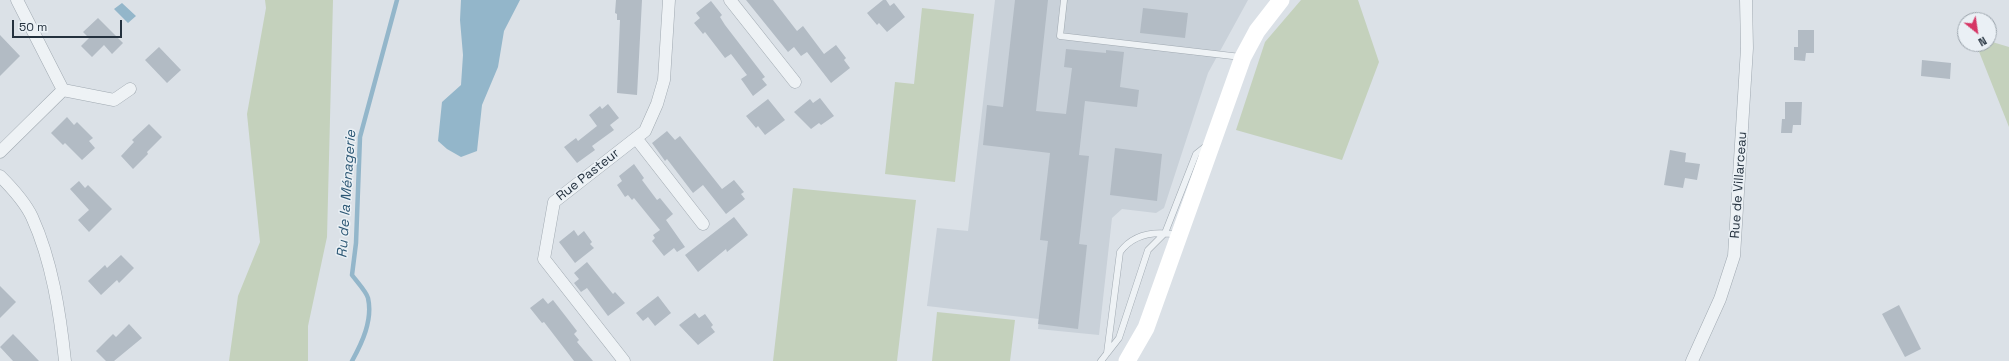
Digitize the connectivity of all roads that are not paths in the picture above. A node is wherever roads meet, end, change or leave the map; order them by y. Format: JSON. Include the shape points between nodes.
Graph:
{"nodes":[{"id":1,"x":17,"y":0,"type":"edge"},
{"id":2,"x":669,"y":0,"type":"edge"},
{"id":3,"x":730,"y":0,"type":"edge"},
{"id":4,"x":1064,"y":0,"type":"edge"},
{"id":5,"x":1281,"y":0,"type":"edge"},
{"id":6,"x":1746,"y":0,"type":"edge"},
{"id":7,"x":1243,"y":57,"type":"junction"},
{"id":8,"x":795,"y":82,"type":"dead end"},
{"id":9,"x":130,"y":89,"type":"dead end"},
{"id":10,"x":63,"y":90,"type":"junction"},
{"id":11,"x":636,"y":138,"type":"junction"},
{"id":12,"x":0,"y":152,"type":"edge"},
{"id":13,"x":0,"y":176,"type":"edge"},
{"id":14,"x":703,"y":224,"type":"dead end"},
{"id":15,"x":1172,"y":234,"type":"junction"},
{"id":16,"x":1107,"y":353,"type":"junction"},
{"id":17,"x":65,"y":361,"type":"edge"},
{"id":18,"x":624,"y":361,"type":"edge"},
{"id":19,"x":1101,"y":361,"type":"edge"},
{"id":20,"x":1127,"y":361,"type":"edge"},
{"id":21,"x":1692,"y":361,"type":"edge"}],
"edges":[{"from":1,"to":10,"type":"street"},
{"from":2,"to":11,"type":"street","name":"Rue Pasteur","via":[[664,80],[645,130]]},
{"from":3,"to":8,"type":"street"},
{"from":4,"to":7,"type":"lane","via":[[1060,36]]},
{"from":5,"to":7,"type":"street","via":[[1257,31]]},
{"from":6,"to":21,"type":"street","name":"Rue de Villarceau","via":[[1747,48],[1734,256],[1720,299]]},
{"from":7,"to":15,"type":"street","via":[[1212,142]]},
{"from":9,"to":10,"type":"street","via":[[114,100]]},
{"from":10,"to":12,"type":"street"},
{"from":11,"to":14,"type":"street"},
{"from":11,"to":18,"type":"street","name":"Rue Pasteur","via":[[554,202],[544,259]]},
{"from":13,"to":17,"type":"street","via":[[14,190],[32,216],[49,265]]},
{"from":15,"to":16,"type":"lane","via":[[1148,250],[1119,338]]},
{"from":15,"to":16,"type":"lane","via":[[1150,233],[1133,239],[1124,245],[1120,252]]},
{"from":15,"to":20,"type":"street","via":[[1146,328]]},
{"from":16,"to":19,"type":"lane"}]}
